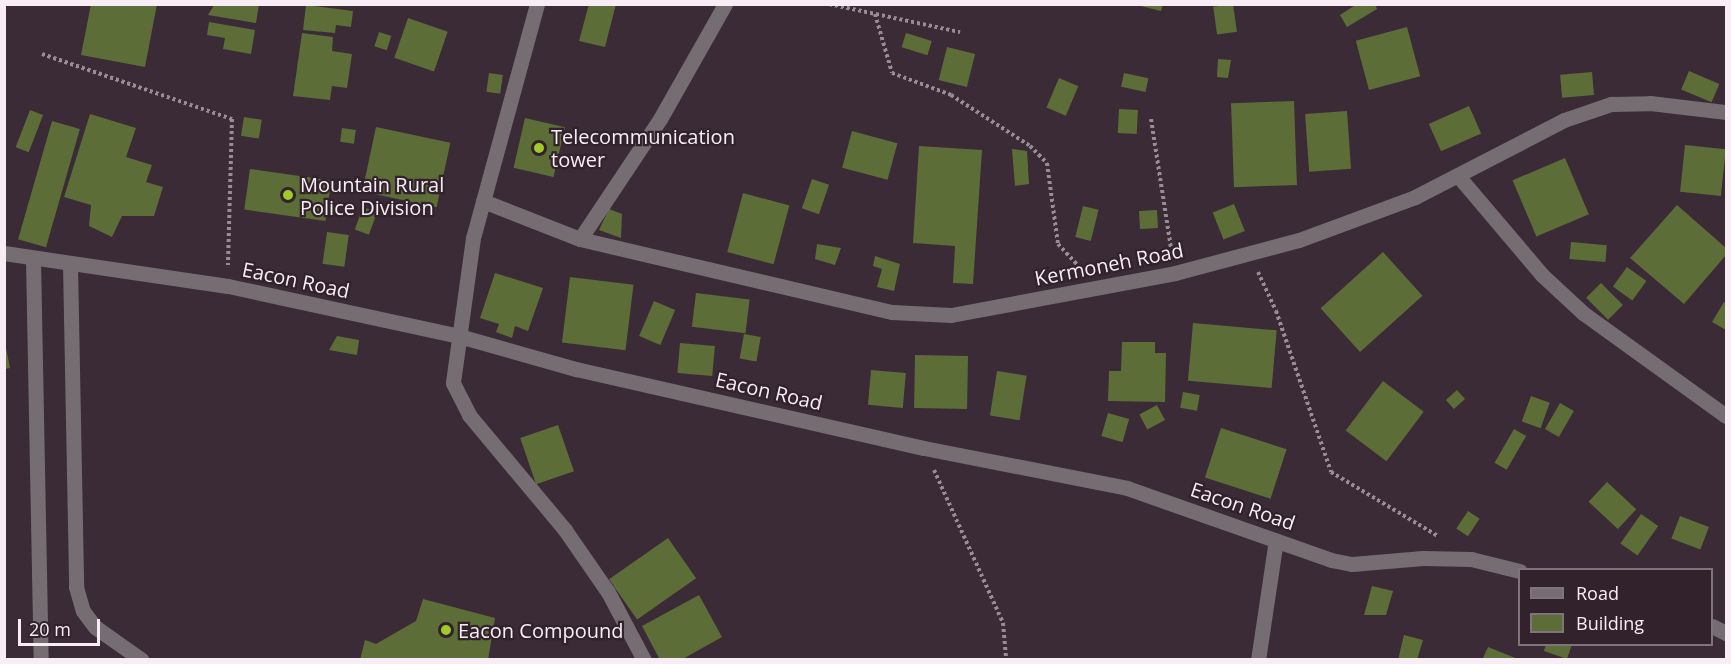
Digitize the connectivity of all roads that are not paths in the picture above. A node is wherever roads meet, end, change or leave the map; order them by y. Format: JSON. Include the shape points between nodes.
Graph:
{"nodes":[{"id":1,"x":537,"y":4,"type":"edge"},
{"id":2,"x":725,"y":4,"type":"edge"},
{"id":3,"x":1726,"y":112,"type":"edge"},
{"id":4,"x":1459,"y":177,"type":"junction"},
{"id":5,"x":483,"y":201,"type":"junction"},
{"id":6,"x":580,"y":239,"type":"junction"},
{"id":7,"x":4,"y":253,"type":"edge"},
{"id":8,"x":33,"y":259,"type":"junction"},
{"id":9,"x":70,"y":264,"type":"junction"},
{"id":10,"x":459,"y":336,"type":"junction"},
{"id":11,"x":1726,"y":416,"type":"edge"},
{"id":12,"x":1276,"y":540,"type":"junction"},
{"id":13,"x":1518,"y":571,"type":"edge"},
{"id":14,"x":41,"y":660,"type":"edge"},
{"id":15,"x":142,"y":660,"type":"edge"},
{"id":16,"x":644,"y":660,"type":"edge"},
{"id":17,"x":1257,"y":660,"type":"edge"}],
"edges":[{"from":1,"to":5,"type":"street"},
{"from":2,"to":6,"type":"street","via":[[660,119]]},
{"from":3,"to":4,"type":"street","name":"Kermoneh Road","via":[[1650,103],[1611,104],[1564,120]]},
{"from":4,"to":6,"type":"street","name":"Kermoneh Road","via":[[1415,197],[1250,256],[995,308],[918,315]]},
{"from":4,"to":11,"type":"street","via":[[1542,275],[1583,313]]},
{"from":5,"to":6,"type":"street","name":"Kermoneh Road"},
{"from":5,"to":10,"type":"street","via":[[473,238]]},
{"from":7,"to":8,"type":"street","name":"Eacon Road"},
{"from":8,"to":9,"type":"street","name":"Eacon Road"},
{"from":8,"to":14,"type":"street"},
{"from":9,"to":10,"type":"street","name":"Eacon Road","via":[[228,286]]},
{"from":9,"to":15,"type":"street","via":[[76,588],[83,611],[94,627]]},
{"from":10,"to":12,"type":"street","name":"Eacon Road","via":[[576,369],[924,448],[1127,488]]},
{"from":10,"to":16,"type":"street","via":[[453,383],[458,399],[566,530],[608,592]]},
{"from":12,"to":13,"type":"street","name":"Eacon Road","via":[[1352,564],[1423,558],[1471,559]]},
{"from":12,"to":17,"type":"street"}]}
